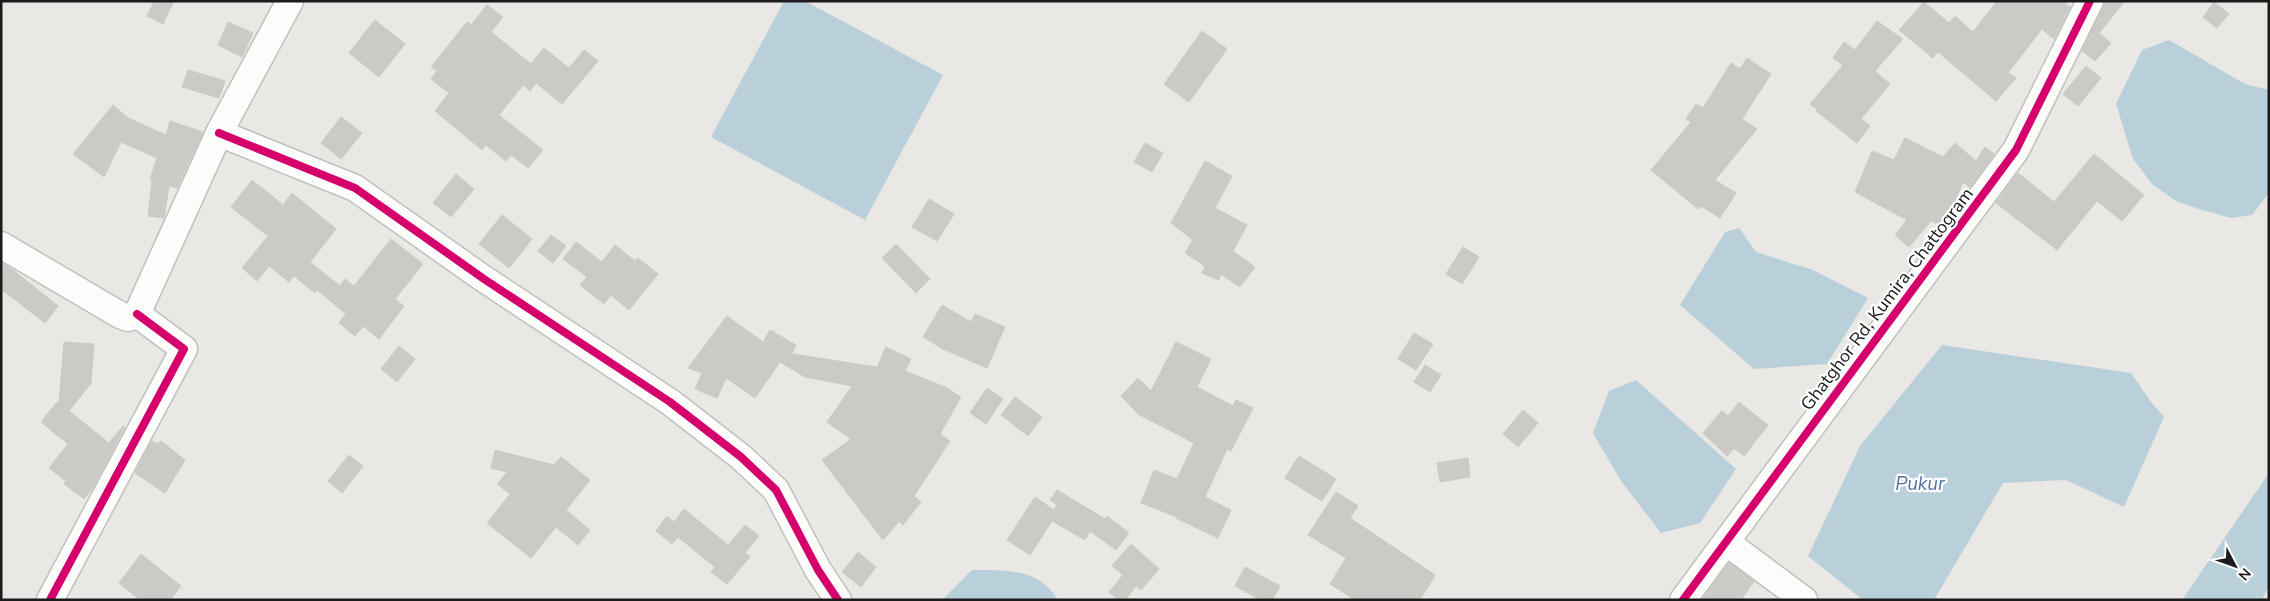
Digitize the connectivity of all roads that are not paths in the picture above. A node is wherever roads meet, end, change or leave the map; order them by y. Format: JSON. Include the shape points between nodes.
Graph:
{"nodes":[{"id":1,"x":290,"y":1,"type":"edge"},
{"id":2,"x":2090,"y":1,"type":"edge"},
{"id":3,"x":219,"y":133,"type":"junction"},
{"id":4,"x":1,"y":244,"type":"edge"},
{"id":5,"x":137,"y":314,"type":"junction"},
{"id":6,"x":1726,"y":542,"type":"junction"},
{"id":7,"x":50,"y":600,"type":"edge"},
{"id":8,"x":838,"y":600,"type":"edge"},
{"id":9,"x":1683,"y":600,"type":"edge"},
{"id":10,"x":1804,"y":600,"type":"edge"}],
"edges":[{"from":1,"to":3,"type":"street"},
{"from":2,"to":6,"type":"street","name":"Ghatghor Rd, Kumira, Chattogram","via":[[2016,150]]},
{"from":3,"to":5,"type":"street"},
{"from":3,"to":8,"type":"street","via":[[355,188],[484,279],[670,402],[741,457],[776,490],[818,570]]},
{"from":4,"to":5,"type":"street","via":[[120,316],[128,318]]},
{"from":5,"to":7,"type":"street","via":[[184,349]]},
{"from":6,"to":9,"type":"street","name":"Ghatghor Rd, Kumira, Chattogram"},
{"from":6,"to":10,"type":"street"}]}
